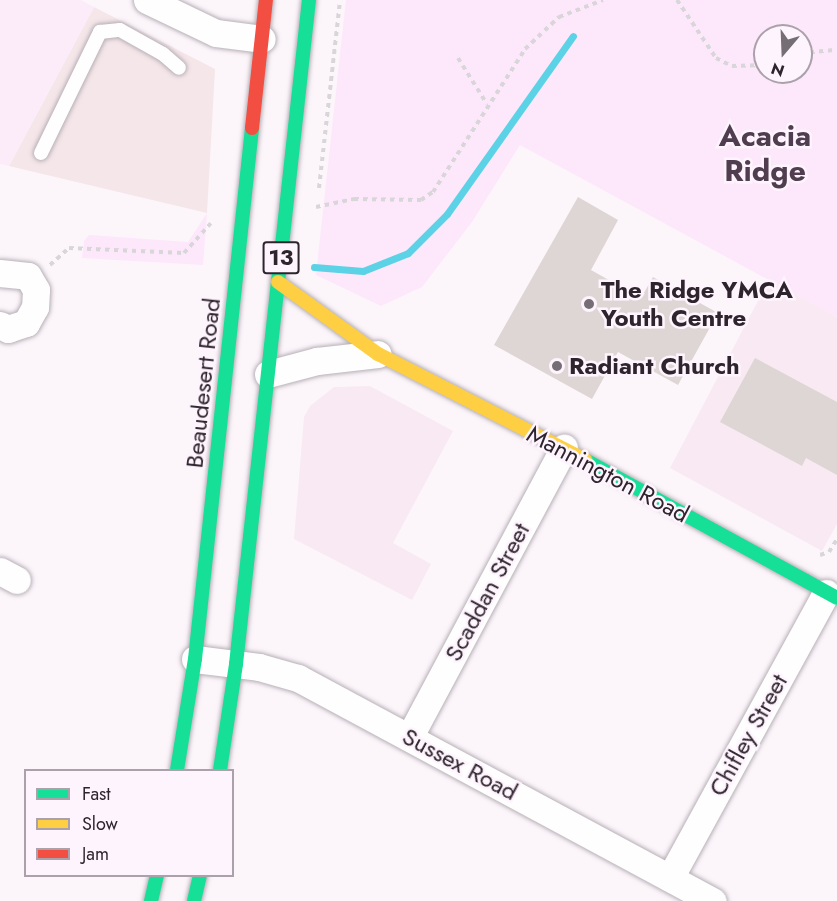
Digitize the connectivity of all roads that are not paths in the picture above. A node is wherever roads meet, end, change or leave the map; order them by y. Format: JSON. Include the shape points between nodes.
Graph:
{"nodes":[{"id":1,"x":147,"y":0,"type":"edge"},
{"id":2,"x":266,"y":0,"type":"edge"},
{"id":3,"x":309,"y":0,"type":"edge"},
{"id":4,"x":262,"y":39,"type":"junction"},
{"id":5,"x":179,"y":68,"type":"dead end"},
{"id":6,"x":42,"y":153,"type":"dead end"},
{"id":7,"x":0,"y":273,"type":"edge"},
{"id":8,"x":278,"y":282,"type":"junction"},
{"id":9,"x":0,"y":325,"type":"edge"},
{"id":10,"x":378,"y":354,"type":"junction"},
{"id":11,"x":268,"y":374,"type":"junction"},
{"id":12,"x":564,"y":448,"type":"junction"},
{"id":13,"x":834,"y":597,"type":"edge"},
{"id":14,"x":195,"y":659,"type":"junction"},
{"id":15,"x":236,"y":664,"type":"junction"},
{"id":16,"x":410,"y":736,"type":"junction"},
{"id":17,"x":177,"y":769,"type":"edge"},
{"id":18,"x":220,"y":769,"type":"edge"},
{"id":19,"x":157,"y":877,"type":"edge"},
{"id":20,"x":200,"y":877,"type":"edge"},
{"id":21,"x":670,"y":878,"type":"junction"},
{"id":22,"x":151,"y":901,"type":"edge"},
{"id":23,"x":194,"y":901,"type":"edge"},
{"id":24,"x":713,"y":901,"type":"edge"}],
"edges":[{"from":1,"to":4,"type":"street","via":[[216,33]]},
{"from":2,"to":4,"type":"main road","name":"Beaudesert Road","number":"13"},
{"from":3,"to":8,"type":"main road","number":"13"},
{"from":4,"to":14,"type":"main road","name":"Beaudesert Road","number":"13"},
{"from":5,"to":6,"type":"lane","via":[[163,54],[120,30],[100,32]]},
{"from":7,"to":9,"type":"street","via":[[28,276],[36,290],[34,307],[26,322],[8,329]]},
{"from":8,"to":10,"type":"main road","name":"Mannington Road"},
{"from":8,"to":11,"type":"main road","number":"13"},
{"from":10,"to":11,"type":"street","via":[[317,362]]},
{"from":10,"to":12,"type":"main road","name":"Mannington Road"},
{"from":11,"to":15,"type":"main road","number":"13"},
{"from":12,"to":13,"type":"main road","name":"Mannington Road"},
{"from":12,"to":16,"type":"street","name":"Scaddan Street"},
{"from":13,"to":21,"type":"street","name":"Chifley Street"},
{"from":14,"to":15,"type":"street","name":"Sussex Road"},
{"from":14,"to":17,"type":"main road","name":"Beaudesert Road","number":"13"},
{"from":15,"to":16,"type":"street","name":"Sussex Road","via":[[298,678]]},
{"from":15,"to":18,"type":"main road","number":"13"},
{"from":16,"to":21,"type":"street","name":"Sussex Road"},
{"from":19,"to":22,"type":"main road"},
{"from":20,"to":23,"type":"main road"},
{"from":21,"to":24,"type":"street","name":"Sussex Road"}]}
